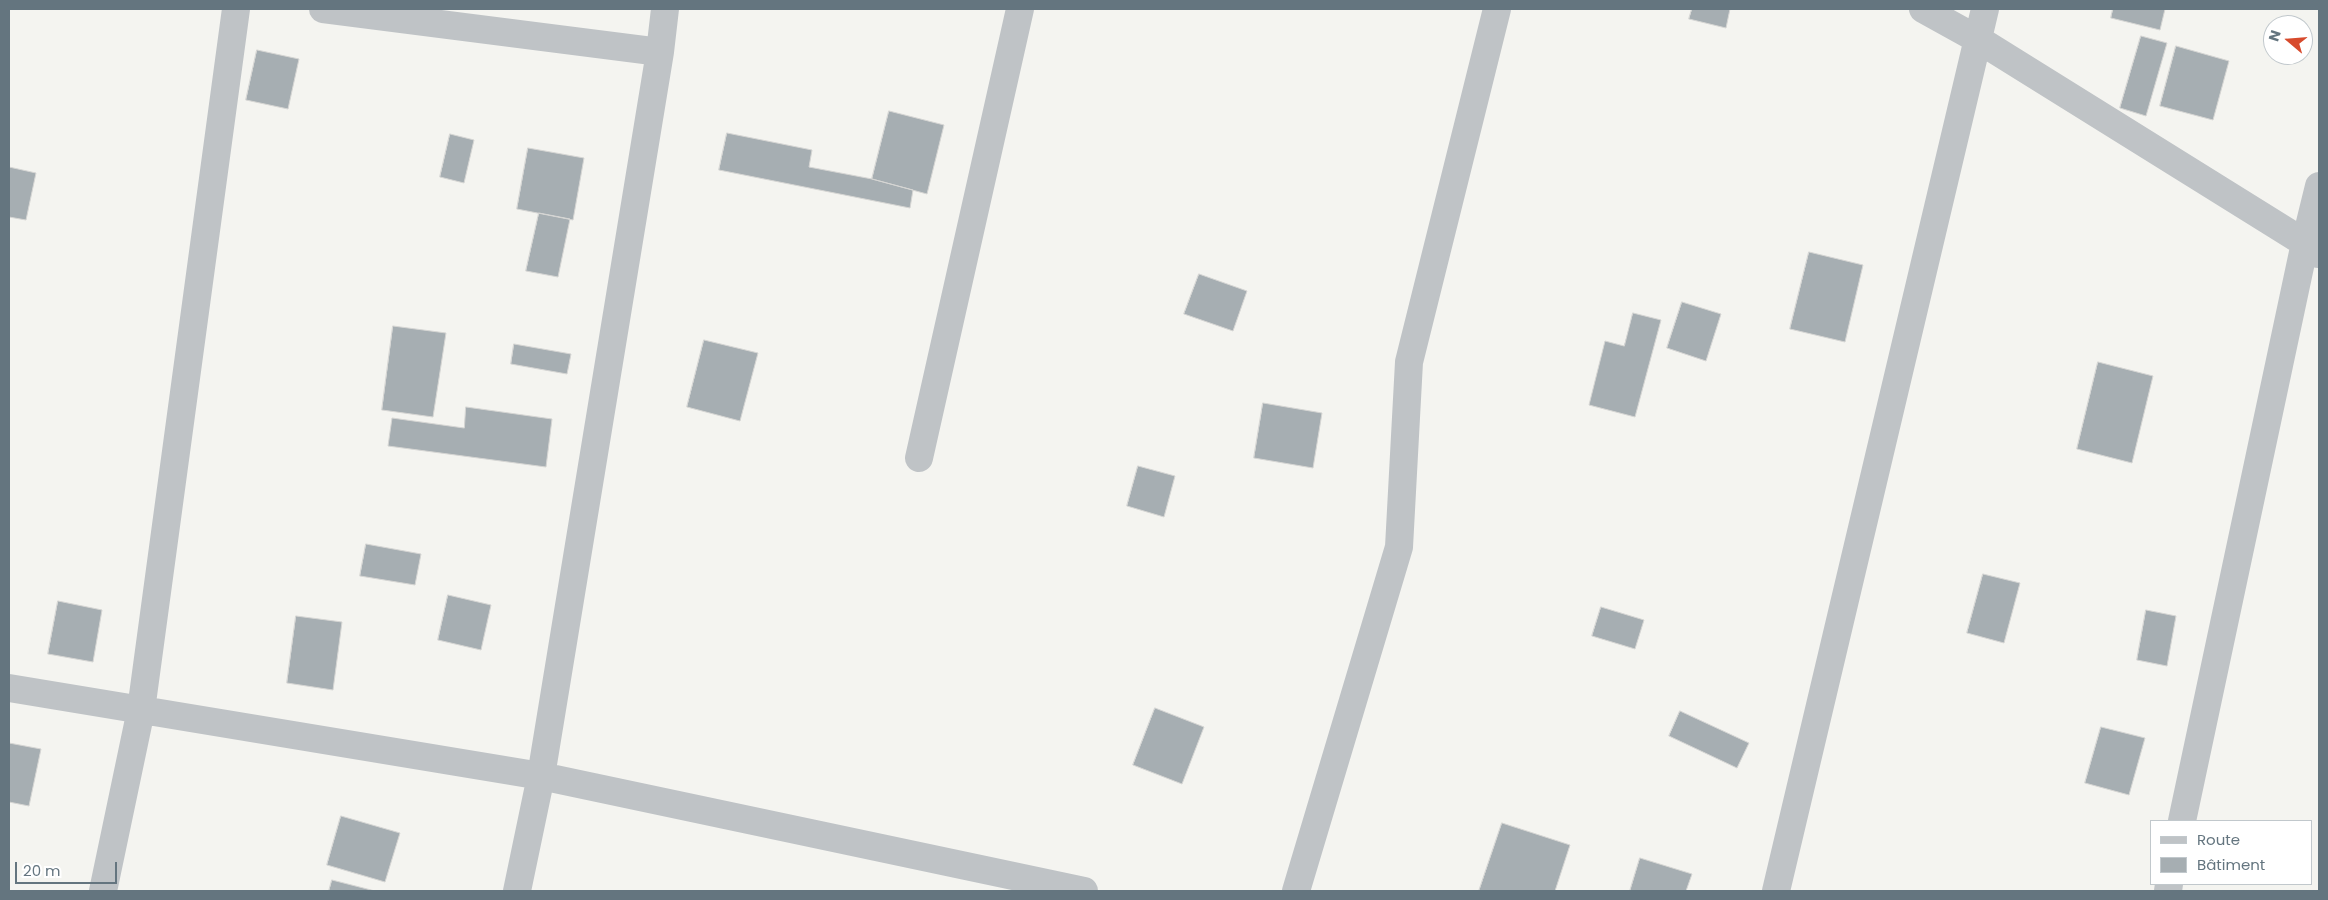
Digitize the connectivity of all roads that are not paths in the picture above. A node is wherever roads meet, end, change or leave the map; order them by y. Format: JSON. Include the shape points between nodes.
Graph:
{"nodes":[{"id":1,"x":236,"y":9,"type":"edge"},
{"id":2,"x":323,"y":9,"type":"edge"},
{"id":3,"x":665,"y":9,"type":"edge"},
{"id":4,"x":1020,"y":9,"type":"edge"},
{"id":5,"x":1497,"y":9,"type":"edge"},
{"id":6,"x":1923,"y":9,"type":"edge"},
{"id":7,"x":1985,"y":9,"type":"edge"},
{"id":8,"x":1979,"y":40,"type":"junction"},
{"id":9,"x":660,"y":52,"type":"junction"},
{"id":10,"x":2319,"y":186,"type":"edge"},
{"id":11,"x":2312,"y":249,"type":"edge"},
{"id":12,"x":919,"y":458,"type":"dead end"},
{"id":13,"x":9,"y":688,"type":"edge"},
{"id":14,"x":141,"y":710,"type":"junction"},
{"id":15,"x":541,"y":776,"type":"junction"},
{"id":16,"x":2182,"y":820,"type":"edge"},
{"id":17,"x":103,"y":891,"type":"edge"},
{"id":18,"x":517,"y":891,"type":"edge"},
{"id":19,"x":1084,"y":891,"type":"edge"},
{"id":20,"x":1296,"y":891,"type":"edge"},
{"id":21,"x":1776,"y":891,"type":"edge"}],
"edges":[{"from":1,"to":14,"type":"street"},
{"from":2,"to":9,"type":"street"},
{"from":3,"to":9,"type":"street"},
{"from":4,"to":12,"type":"street"},
{"from":5,"to":20,"type":"street","via":[[1409,362],[1399,547]]},
{"from":6,"to":8,"type":"street"},
{"from":7,"to":8,"type":"street"},
{"from":8,"to":11,"type":"street"},
{"from":8,"to":21,"type":"street"},
{"from":9,"to":15,"type":"street"},
{"from":10,"to":11,"type":"street"},
{"from":11,"to":16,"type":"street"},
{"from":13,"to":14,"type":"street"},
{"from":14,"to":15,"type":"street"},
{"from":14,"to":17,"type":"street"},
{"from":15,"to":18,"type":"street"},
{"from":15,"to":19,"type":"street"}]}
